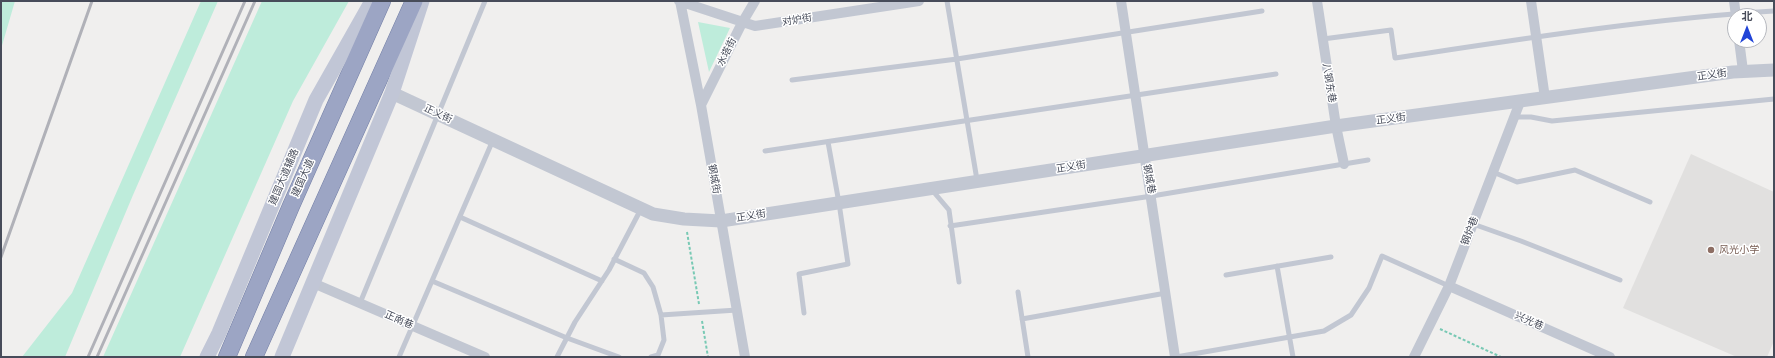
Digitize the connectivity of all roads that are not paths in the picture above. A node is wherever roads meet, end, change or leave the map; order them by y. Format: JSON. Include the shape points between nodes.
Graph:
{"nodes":[{"id":1,"x":372,"y":1,"type":"edge"},
{"id":2,"x":382,"y":1,"type":"edge"},
{"id":3,"x":414,"y":1,"type":"edge"},
{"id":4,"x":422,"y":1,"type":"edge"},
{"id":5,"x":485,"y":1,"type":"edge"},
{"id":6,"x":680,"y":1,"type":"edge"},
{"id":7,"x":755,"y":1,"type":"edge"},
{"id":8,"x":919,"y":1,"type":"edge"},
{"id":9,"x":947,"y":1,"type":"edge"},
{"id":10,"x":1121,"y":1,"type":"edge"},
{"id":11,"x":1317,"y":1,"type":"edge"},
{"id":12,"x":1531,"y":1,"type":"edge"},
{"id":13,"x":1262,"y":11,"type":"dead end"},
{"id":14,"x":1727,"y":15,"type":"edge"},
{"id":15,"x":742,"y":23,"type":"junction"},
{"id":16,"x":1126,"y":33,"type":"junction"},
{"id":17,"x":1536,"y":36,"type":"junction"},
{"id":18,"x":1323,"y":39,"type":"junction"},
{"id":19,"x":1740,"y":48,"type":"edge"},
{"id":20,"x":957,"y":59,"type":"junction"},
{"id":21,"x":1774,"y":70,"type":"edge"},
{"id":22,"x":1743,"y":72,"type":"junction"},
{"id":23,"x":1276,"y":74,"type":"dead end"},
{"id":24,"x":792,"y":80,"type":"dead end"},
{"id":25,"x":392,"y":93,"type":"junction"},
{"id":26,"x":1136,"y":96,"type":"junction"},
{"id":27,"x":1545,"y":98,"type":"junction"},
{"id":28,"x":1774,"y":100,"type":"edge"},
{"id":29,"x":1520,"y":102,"type":"junction"},
{"id":30,"x":701,"y":105,"type":"junction"},
{"id":31,"x":438,"y":114,"type":"junction"},
{"id":32,"x":1514,"y":117,"type":"junction"},
{"id":33,"x":967,"y":121,"type":"junction"},
{"id":34,"x":1336,"y":126,"type":"junction"},
{"id":35,"x":493,"y":140,"type":"junction"},
{"id":36,"x":828,"y":142,"type":"junction"},
{"id":37,"x":766,"y":151,"type":"dead end"},
{"id":38,"x":1145,"y":155,"type":"junction"},
{"id":39,"x":1368,"y":160,"type":"dead end"},
{"id":40,"x":1344,"y":164,"type":"junction"},
{"id":41,"x":1493,"y":172,"type":"junction"},
{"id":42,"x":977,"y":181,"type":"junction"},
{"id":43,"x":931,"y":189,"type":"junction"},
{"id":44,"x":1152,"y":196,"type":"junction"},
{"id":45,"x":1650,"y":202,"type":"dead end"},
{"id":46,"x":840,"y":203,"type":"junction"},
{"id":47,"x":641,"y":209,"type":"junction"},
{"id":48,"x":460,"y":217,"type":"junction"},
{"id":49,"x":721,"y":221,"type":"junction"},
{"id":50,"x":1473,"y":224,"type":"junction"},
{"id":51,"x":950,"y":226,"type":"junction"},
{"id":52,"x":1331,"y":257,"type":"dead end"},
{"id":53,"x":614,"y":259,"type":"junction"},
{"id":54,"x":1277,"y":266,"type":"junction"},
{"id":55,"x":1226,"y":275,"type":"dead end"},
{"id":56,"x":1620,"y":280,"type":"dead end"},
{"id":57,"x":432,"y":281,"type":"junction"},
{"id":58,"x":602,"y":281,"type":"junction"},
{"id":59,"x":958,"y":282,"type":"dead end"},
{"id":60,"x":313,"y":283,"type":"junction"},
{"id":61,"x":1449,"y":286,"type":"junction"},
{"id":62,"x":1018,"y":292,"type":"dead end"},
{"id":63,"x":1166,"y":293,"type":"junction"},
{"id":64,"x":360,"y":303,"type":"junction"},
{"id":65,"x":737,"y":310,"type":"junction"},
{"id":66,"x":804,"y":313,"type":"dead end"},
{"id":67,"x":661,"y":315,"type":"junction"},
{"id":68,"x":1022,"y":319,"type":"junction"},
{"id":69,"x":413,"y":326,"type":"junction"},
{"id":70,"x":1289,"y":337,"type":"junction"},
{"id":71,"x":567,"y":338,"type":"junction"},
{"id":72,"x":207,"y":357,"type":"edge"},
{"id":73,"x":227,"y":357,"type":"edge"},
{"id":74,"x":254,"y":357,"type":"edge"},
{"id":75,"x":282,"y":357,"type":"edge"},
{"id":76,"x":399,"y":357,"type":"edge"},
{"id":77,"x":485,"y":357,"type":"edge"},
{"id":78,"x":558,"y":357,"type":"edge"},
{"id":79,"x":619,"y":357,"type":"edge"},
{"id":80,"x":650,"y":357,"type":"edge"},
{"id":81,"x":745,"y":357,"type":"edge"},
{"id":82,"x":1028,"y":357,"type":"edge"},
{"id":83,"x":1176,"y":357,"type":"edge"},
{"id":84,"x":1293,"y":357,"type":"edge"},
{"id":85,"x":1414,"y":357,"type":"edge"},
{"id":86,"x":1610,"y":357,"type":"edge"}],
"edges":[{"from":1,"to":72,"type":"main road","name":"建国大道辅路","via":[[316,100]]},
{"from":2,"to":73,"type":"highway","name":"建国大道"},
{"from":3,"to":74,"type":"highway"},
{"from":4,"to":25,"type":"main road"},
{"from":5,"to":31,"type":"lane"},
{"from":6,"to":15,"type":"street","name":"对炉街"},
{"from":6,"to":30,"type":"street","name":"钢城街"},
{"from":7,"to":15,"type":"street","name":"水塔街"},
{"from":8,"to":15,"type":"street","name":"对炉街","via":[[755,26]]},
{"from":9,"to":20,"type":"lane"},
{"from":10,"to":16,"type":"street","name":"钢城巷"},
{"from":11,"to":18,"type":"street","name":"八钢东巷"},
{"from":12,"to":17,"type":"street"},
{"from":13,"to":16,"type":"lane"},
{"from":14,"to":17,"type":"lane"},
{"from":15,"to":30,"type":"street","name":"水塔街"},
{"from":16,"to":20,"type":"lane"},
{"from":16,"to":26,"type":"street","name":"钢城巷"},
{"from":17,"to":18,"type":"lane","via":[[1395,58],[1391,30]]},
{"from":17,"to":27,"type":"street"},
{"from":18,"to":34,"type":"street","name":"八钢东巷"},
{"from":19,"to":22,"type":"street"},
{"from":20,"to":24,"type":"lane"},
{"from":20,"to":33,"type":"lane"},
{"from":21,"to":22,"type":"street","name":"正义街"},
{"from":22,"to":27,"type":"street","name":"正义街"},
{"from":23,"to":26,"type":"lane"},
{"from":25,"to":31,"type":"street","name":"正义街"},
{"from":25,"to":60,"type":"main road"},
{"from":26,"to":33,"type":"lane"},
{"from":26,"to":38,"type":"street","name":"钢城巷"},
{"from":27,"to":29,"type":"street","name":"正义街"},
{"from":28,"to":32,"type":"lane","via":[[1552,121]]},
{"from":29,"to":32,"type":"street","name":"钢炉巷"},
{"from":29,"to":34,"type":"street","name":"正义街"},
{"from":30,"to":49,"type":"street","name":"钢城街"},
{"from":31,"to":35,"type":"street","name":"正义街"},
{"from":31,"to":64,"type":"lane"},
{"from":32,"to":41,"type":"street","name":"钢炉巷"},
{"from":33,"to":36,"type":"lane"},
{"from":33,"to":42,"type":"lane"},
{"from":34,"to":38,"type":"street","name":"正义街"},
{"from":34,"to":40,"type":"street","name":"八钢东巷"},
{"from":35,"to":47,"type":"street","name":"正义街"},
{"from":35,"to":48,"type":"lane"},
{"from":36,"to":37,"type":"lane"},
{"from":36,"to":46,"type":"lane"},
{"from":38,"to":42,"type":"street","name":"正义街"},
{"from":38,"to":44,"type":"street","name":"钢城巷"},
{"from":39,"to":40,"type":"lane"},
{"from":40,"to":44,"type":"lane"},
{"from":41,"to":45,"type":"lane","via":[[1517,182],[1576,170]]},
{"from":41,"to":50,"type":"street","name":"钢炉巷"},
{"from":42,"to":43,"type":"street","name":"正义街"},
{"from":43,"to":46,"type":"street","name":"正义街"},
{"from":43,"to":51,"type":"lane","via":[[949,210]]},
{"from":44,"to":51,"type":"lane"},
{"from":44,"to":63,"type":"street","name":"钢城巷"},
{"from":46,"to":49,"type":"street","name":"正义街"},
{"from":46,"to":66,"type":"lane","via":[[848,264],[799,274]]},
{"from":47,"to":49,"type":"street","name":"正义街","via":[[653,214],[684,219]]},
{"from":47,"to":53,"type":"lane"},
{"from":48,"to":57,"type":"lane"},
{"from":48,"to":58,"type":"lane"},
{"from":49,"to":65,"type":"street","name":"钢城街"},
{"from":50,"to":56,"type":"lane"},
{"from":50,"to":61,"type":"street","name":"钢炉巷"},
{"from":51,"to":59,"type":"lane"},
{"from":52,"to":54,"type":"lane"},
{"from":53,"to":58,"type":"lane"},
{"from":53,"to":67,"type":"lane","via":[[644,273],[653,287]]},
{"from":54,"to":55,"type":"lane"},
{"from":54,"to":70,"type":"lane"},
{"from":57,"to":69,"type":"lane"},
{"from":57,"to":71,"type":"lane"},
{"from":58,"to":71,"type":"lane"},
{"from":60,"to":64,"type":"street","name":"正南巷"},
{"from":60,"to":75,"type":"main road"},
{"from":61,"to":70,"type":"lane","via":[[1382,256],[1369,288],[1351,316],[1324,331]]},
{"from":61,"to":85,"type":"street","name":"钢炉巷"},
{"from":61,"to":86,"type":"street","name":"兴光巷"},
{"from":62,"to":68,"type":"lane"},
{"from":63,"to":68,"type":"lane"},
{"from":63,"to":83,"type":"street","name":"钢城巷"},
{"from":64,"to":69,"type":"street","name":"正南巷"},
{"from":65,"to":67,"type":"lane"},
{"from":65,"to":81,"type":"street","name":"钢城街"},
{"from":67,"to":80,"type":"lane","via":[[664,340],[658,355]]},
{"from":68,"to":82,"type":"lane"},
{"from":69,"to":76,"type":"lane"},
{"from":69,"to":77,"type":"street","name":"正南巷"},
{"from":70,"to":83,"type":"lane"},
{"from":70,"to":84,"type":"lane"},
{"from":71,"to":78,"type":"lane"},
{"from":71,"to":79,"type":"lane"}]}
